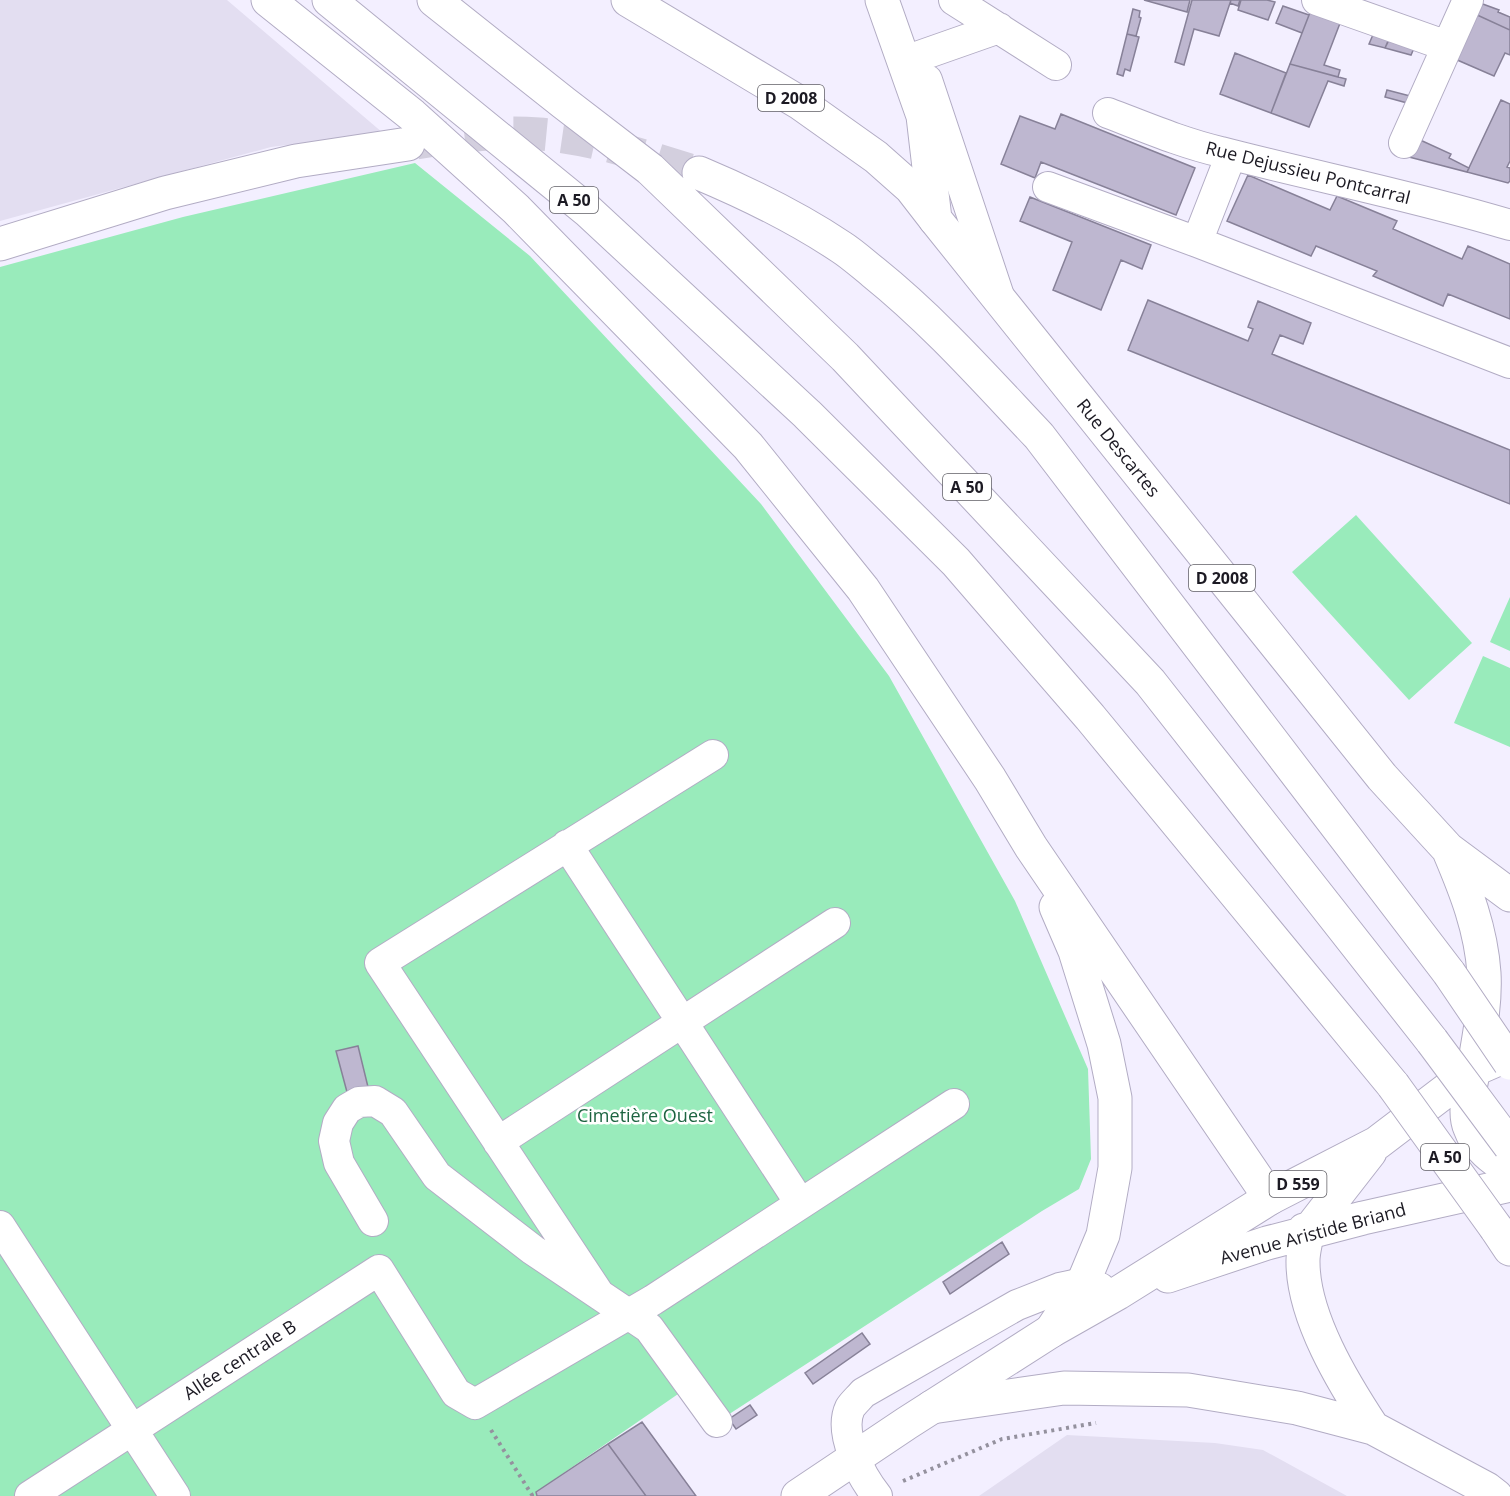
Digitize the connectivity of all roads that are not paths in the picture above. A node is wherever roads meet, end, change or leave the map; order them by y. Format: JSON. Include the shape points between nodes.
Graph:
{"nodes":[{"id":1,"x":268,"y":0,"type":"edge"},
{"id":2,"x":328,"y":0,"type":"edge"},
{"id":3,"x":434,"y":0,"type":"edge"},
{"id":4,"x":628,"y":0,"type":"edge"},
{"id":5,"x":882,"y":0,"type":"edge"},
{"id":6,"x":898,"y":0,"type":"edge"},
{"id":7,"x":954,"y":0,"type":"edge"},
{"id":8,"x":1317,"y":0,"type":"edge"},
{"id":9,"x":1468,"y":0,"type":"edge"},
{"id":10,"x":999,"y":28,"type":"junction"},
{"id":11,"x":1447,"y":46,"type":"junction"},
{"id":12,"x":912,"y":58,"type":"junction"},
{"id":13,"x":1056,"y":65,"type":"dead end"},
{"id":14,"x":1108,"y":113,"type":"dead end"},
{"id":15,"x":1404,"y":143,"type":"dead end"},
{"id":16,"x":408,"y":144,"type":"tunnel mouth"},
{"id":17,"x":1231,"y":155,"type":"junction"},
{"id":18,"x":699,"y":173,"type":"tunnel mouth"},
{"id":19,"x":1048,"y":187,"type":"dead end"},
{"id":20,"x":935,"y":219,"type":"junction"},
{"id":21,"x":1510,"y":225,"type":"edge"},
{"id":22,"x":1197,"y":242,"type":"junction"},
{"id":23,"x":0,"y":244,"type":"edge"},
{"id":24,"x":1001,"y":302,"type":"junction"},
{"id":25,"x":1510,"y":363,"type":"edge"},
{"id":26,"x":713,"y":755,"type":"dead end"},
{"id":27,"x":567,"y":845,"type":"junction"},
{"id":28,"x":1031,"y":847,"type":"junction"},
{"id":29,"x":1448,"y":849,"type":"junction"},
{"id":30,"x":1510,"y":895,"type":"edge"},
{"id":31,"x":835,"y":923,"type":"dead end"},
{"id":32,"x":683,"y":1024,"type":"junction"},
{"id":33,"x":1510,"y":1054,"type":"edge"},
{"id":34,"x":1510,"y":1062,"type":"edge"},
{"id":35,"x":1473,"y":1070,"type":"junction"},
{"id":36,"x":954,"y":1104,"type":"dead end"},
{"id":37,"x":498,"y":1142,"type":"junction"},
{"id":38,"x":1377,"y":1143,"type":"junction"},
{"id":39,"x":1510,"y":1146,"type":"edge"},
{"id":40,"x":1510,"y":1170,"type":"edge"},
{"id":41,"x":1510,"y":1185,"type":"edge"},
{"id":42,"x":1270,"y":1198,"type":"junction"},
{"id":43,"x":800,"y":1203,"type":"junction"},
{"id":44,"x":373,"y":1221,"type":"dead end"},
{"id":45,"x":0,"y":1226,"type":"edge"},
{"id":46,"x":1307,"y":1233,"type":"junction"},
{"id":47,"x":1503,"y":1239,"type":"edge"},
{"id":48,"x":1083,"y":1283,"type":"junction"},
{"id":49,"x":1118,"y":1293,"type":"junction"},
{"id":50,"x":599,"y":1294,"type":"junction"},
{"id":51,"x":628,"y":1314,"type":"junction"},
{"id":52,"x":1051,"y":1330,"type":"junction"},
{"id":53,"x":932,"y":1407,"type":"junction"},
{"id":54,"x":717,"y":1422,"type":"dead end"},
{"id":55,"x":1373,"y":1428,"type":"junction"},
{"id":56,"x":132,"y":1430,"type":"junction"},
{"id":57,"x":854,"y":1458,"type":"junction"},
{"id":58,"x":876,"y":1494,"type":"edge"},
{"id":59,"x":30,"y":1496,"type":"edge"},
{"id":60,"x":175,"y":1496,"type":"edge"},
{"id":61,"x":798,"y":1496,"type":"edge"},
{"id":62,"x":1496,"y":1496,"type":"edge"}],
"edges":[{"from":1,"to":28,"type":"main road","via":[[412,115],[516,209],[748,446],[863,589],[990,778]]},
{"from":2,"to":47,"type":"main road","number":"A 50","bridge":true,"via":[[588,211],[807,414],[956,562],[1090,717],[1393,1085]]},
{"from":3,"to":39,"type":"main road","number":"A 50","bridge":true,"via":[[650,169],[845,357],[1150,682]]},
{"from":4,"to":20,"type":"main road","number":"D 2008","via":[[800,104],[876,157],[911,188]]},
{"from":5,"to":12,"type":"main road"},
{"from":6,"to":12,"type":"street"},
{"from":7,"to":10,"type":"street"},
{"from":8,"to":11,"type":"street"},
{"from":9,"to":11,"type":"street"},
{"from":10,"to":12,"type":"street"},
{"from":10,"to":13,"type":"street"},
{"from":11,"to":15,"type":"street"},
{"from":12,"to":20,"type":"main road"},
{"from":12,"to":24,"type":"street"},
{"from":14,"to":17,"type":"street","name":"Rue Dejussieu Pontcarral"},
{"from":16,"to":23,"type":"main road","via":[[285,164],[165,193]]},
{"from":17,"to":21,"type":"street","name":"Rue Dejussieu Pontcarral"},
{"from":17,"to":22,"type":"street"},
{"from":18,"to":34,"type":"main road","bridge":true,"via":[[798,220],[843,248],[904,297],[1039,436],[1449,974]]},
{"from":19,"to":22,"type":"street"},
{"from":20,"to":24,"type":"main road","name":"Rue Descartes","number":"D 2008"},
{"from":22,"to":25,"type":"street"},
{"from":24,"to":29,"type":"main road","name":"Rue Descartes","number":"D 2008","via":[[1382,777]]},
{"from":26,"to":27,"type":"street"},
{"from":27,"to":32,"type":"street"},
{"from":27,"to":37,"type":"street","via":[[380,963]]},
{"from":28,"to":42,"type":"main road"},
{"from":28,"to":48,"type":"main road","via":[[1075,951],[1104,1044],[1115,1098],[1115,1168],[1103,1234]]},
{"from":29,"to":30,"type":"main road","name":"Rue Descartes","number":"D 2008"},
{"from":29,"to":35,"type":"main road","name":"Rue Descartes","number":"D 2008","via":[[1482,947],[1484,976]]},
{"from":31,"to":32,"type":"street"},
{"from":32,"to":37,"type":"street"},
{"from":32,"to":43,"type":"street"},
{"from":33,"to":35,"type":"main road","name":"Avenue Aristide Briand","number":"D 559"},
{"from":35,"to":38,"type":"main road","name":"Avenue Aristide Briand","number":"D 559"},
{"from":35,"to":40,"type":"main road","name":"Rue Descartes","via":[[1468,1126],[1490,1157]]},
{"from":36,"to":43,"type":"street"},
{"from":37,"to":50,"type":"street"},
{"from":38,"to":42,"type":"main road","name":"Avenue Aristide Briand","number":"D 559"},
{"from":38,"to":46,"type":"main road"},
{"from":41,"to":46,"type":"main road","name":"Avenue Aristide Briand","number":"D 559"},
{"from":42,"to":46,"type":"main road"},
{"from":42,"to":49,"type":"main road","name":"Avenue Aristide Briand","number":"D 559"},
{"from":43,"to":51,"type":"street"},
{"from":44,"to":50,"type":"street","via":[[339,1162],[334,1141],[338,1123],[347,1109],[359,1102],[375,1101],[393,1112],[437,1176],[533,1250]]},
{"from":45,"to":56,"type":"street"},
{"from":46,"to":49,"type":"main road","name":"Avenue Aristide Briand","number":"D 559"},
{"from":46,"to":55,"type":"main road","via":[[1303,1261],[1307,1293],[1323,1343]]},
{"from":48,"to":49,"type":"street"},
{"from":48,"to":52,"type":"main road"},
{"from":48,"to":57,"type":"street","via":[[1017,1305],[863,1393],[851,1407],[846,1428]]},
{"from":49,"to":52,"type":"main road","name":"Avenue Aristide Briand","number":"D 559"},
{"from":50,"to":51,"type":"street"},
{"from":51,"to":54,"type":"street","via":[[649,1328]]},
{"from":51,"to":56,"type":"street","name":"Allée centrale B","via":[[475,1404],[456,1393],[379,1270]]},
{"from":52,"to":53,"type":"main road","name":"Avenue Aristide Briand","number":"D 559"},
{"from":53,"to":55,"type":"main road","via":[[1064,1388],[1188,1390],[1297,1408]]},
{"from":53,"to":57,"type":"main road","name":"Avenue Aristide Briand","number":"D 559"},
{"from":55,"to":62,"type":"main road"},
{"from":56,"to":59,"type":"street","name":"Allée centrale B"},
{"from":56,"to":60,"type":"street"},
{"from":57,"to":58,"type":"street"},
{"from":57,"to":61,"type":"main road","name":"Avenue Aristide Briand","number":"D 559"}]}
